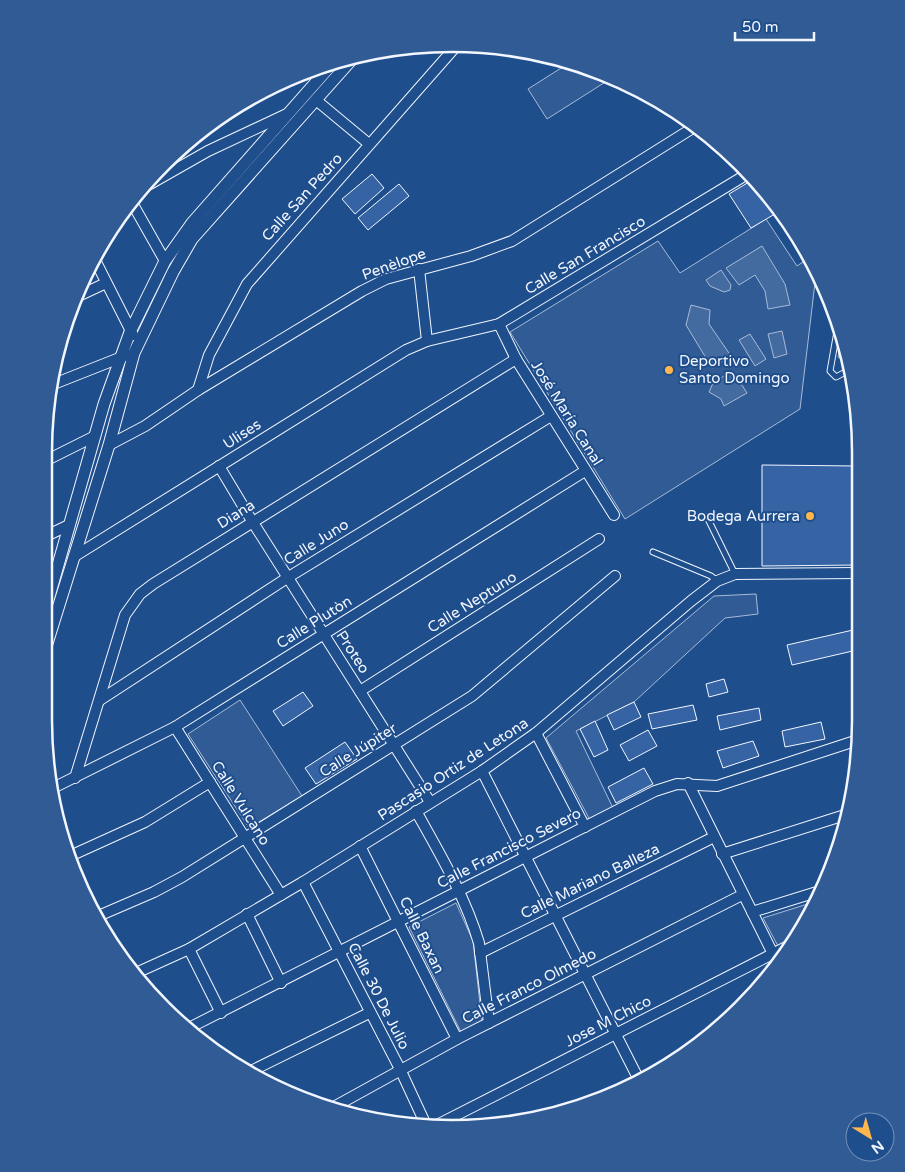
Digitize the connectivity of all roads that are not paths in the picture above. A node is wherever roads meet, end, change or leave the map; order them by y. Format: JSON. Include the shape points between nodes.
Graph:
{"nodes":[{"id":1,"x":451,"y":52,"type":"edge"},
{"id":2,"x":345,"y":67,"type":"edge"},
{"id":3,"x":322,"y":75,"type":"edge"},
{"id":4,"x":316,"y":100,"type":"junction"},
{"id":5,"x":290,"y":112,"type":"junction"},
{"id":6,"x":689,"y":130,"type":"edge"},
{"id":7,"x":369,"y":144,"type":"junction"},
{"id":8,"x":164,"y":176,"type":"edge"},
{"id":9,"x":742,"y":177,"type":"edge"},
{"id":10,"x":135,"y":209,"type":"edge"},
{"id":11,"x":165,"y":261,"type":"junction"},
{"id":12,"x":98,"y":267,"type":"edge"},
{"id":13,"x":419,"y":269,"type":"junction"},
{"id":14,"x":106,"y":283,"type":"junction"},
{"id":15,"x":86,"y":292,"type":"edge"},
{"id":16,"x":499,"y":324,"type":"junction"},
{"id":17,"x":130,"y":332,"type":"junction"},
{"id":18,"x":836,"y":339,"type":"edge"},
{"id":19,"x":427,"y":341,"type":"junction"},
{"id":20,"x":136,"y":348,"type":"junction"},
{"id":21,"x":121,"y":357,"type":"junction"},
{"id":22,"x":516,"y":358,"type":"junction"},
{"id":23,"x":845,"y":372,"type":"edge"},
{"id":24,"x":59,"y":382,"type":"edge"},
{"id":25,"x":198,"y":390,"type":"junction"},
{"id":26,"x":551,"y":416,"type":"junction"},
{"id":27,"x":95,"y":436,"type":"junction"},
{"id":28,"x":109,"y":445,"type":"junction"},
{"id":29,"x":53,"y":457,"type":"edge"},
{"id":30,"x":220,"y":466,"type":"junction"},
{"id":31,"x":585,"y":471,"type":"junction"},
{"id":32,"x":614,"y":516,"type":"dead end"},
{"id":33,"x":707,"y":517,"type":"dead end"},
{"id":34,"x":252,"y":522,"type":"junction"},
{"id":35,"x":69,"y":526,"type":"junction"},
{"id":36,"x":53,"y":533,"type":"edge"},
{"id":37,"x":599,"y":539,"type":"dead end"},
{"id":38,"x":652,"y":552,"type":"dead end"},
{"id":39,"x":75,"y":556,"type":"junction"},
{"id":40,"x":852,"y":573,"type":"edge"},
{"id":41,"x":735,"y":574,"type":"junction"},
{"id":42,"x":615,"y":576,"type":"dead end"},
{"id":43,"x":287,"y":578,"type":"junction"},
{"id":44,"x":718,"y":581,"type":"junction"},
{"id":45,"x":53,"y":583,"type":"edge"},
{"id":46,"x":53,"y":625,"type":"edge"},
{"id":47,"x":323,"y":634,"type":"junction"},
{"id":48,"x":360,"y":691,"type":"junction"},
{"id":49,"x":100,"y":700,"type":"junction"},
{"id":50,"x":175,"y":728,"type":"junction"},
{"id":51,"x":536,"y":733,"type":"junction"},
{"id":52,"x":852,"y":742,"type":"edge"},
{"id":53,"x":395,"y":745,"type":"junction"},
{"id":54,"x":482,"y":771,"type":"junction"},
{"id":55,"x":75,"y":778,"type":"junction"},
{"id":56,"x":210,"y":782,"type":"junction"},
{"id":57,"x":688,"y":783,"type":"junction"},
{"id":58,"x":58,"y":786,"type":"edge"},
{"id":59,"x":430,"y":802,"type":"junction"},
{"id":60,"x":416,"y":811,"type":"junction"},
{"id":61,"x":841,"y":816,"type":"edge"},
{"id":62,"x":585,"y":827,"type":"junction"},
{"id":63,"x":245,"y":837,"type":"junction"},
{"id":64,"x":714,"y":837,"type":"junction"},
{"id":65,"x":360,"y":846,"type":"junction"},
{"id":66,"x":76,"y":853,"type":"edge"},
{"id":67,"x":722,"y":854,"type":"junction"},
{"id":68,"x":525,"y":857,"type":"junction"},
{"id":69,"x":303,"y":882,"type":"junction"},
{"id":70,"x":459,"y":890,"type":"junction"},
{"id":71,"x":812,"y":893,"type":"edge"},
{"id":72,"x":281,"y":895,"type":"junction"},
{"id":73,"x":742,"y":895,"type":"junction"},
{"id":74,"x":752,"y":912,"type":"junction"},
{"id":75,"x":103,"y":914,"type":"edge"},
{"id":76,"x":247,"y":914,"type":"junction"},
{"id":77,"x":555,"y":916,"type":"junction"},
{"id":78,"x":399,"y":921,"type":"junction"},
{"id":79,"x":189,"y":949,"type":"junction"},
{"id":80,"x":779,"y":951,"type":"edge"},
{"id":81,"x":339,"y":952,"type":"junction"},
{"id":82,"x":480,"y":953,"type":"junction"},
{"id":83,"x":772,"y":954,"type":"junction"},
{"id":84,"x":774,"y":957,"type":"edge"},
{"id":85,"x":141,"y":971,"type":"edge"},
{"id":86,"x":585,"y":975,"type":"junction"},
{"id":87,"x":281,"y":982,"type":"junction"},
{"id":88,"x":221,"y":1013,"type":"junction"},
{"id":89,"x":369,"y":1013,"type":"junction"},
{"id":90,"x":489,"y":1023,"type":"junction"},
{"id":91,"x":195,"y":1025,"type":"edge"},
{"id":92,"x":616,"y":1034,"type":"junction"},
{"id":93,"x":457,"y":1039,"type":"junction"},
{"id":94,"x":257,"y":1068,"type":"edge"},
{"id":95,"x":400,"y":1069,"type":"junction"},
{"id":96,"x":636,"y":1074,"type":"edge"},
{"id":97,"x":340,"y":1103,"type":"edge"},
{"id":98,"x":423,"y":1119,"type":"edge"},
{"id":99,"x":447,"y":1120,"type":"edge"}],
"edges":[{"from":1,"to":7,"type":"street","name":"Calle San Pedro"},
{"from":2,"to":4,"type":"street"},
{"from":3,"to":5,"type":"street"},
{"from":4,"to":7,"type":"street"},
{"from":4,"to":20,"type":"street","via":[[192,239]]},
{"from":5,"to":8,"type":"street"},
{"from":5,"to":11,"type":"street","via":[[192,223]]},
{"from":6,"to":13,"type":"street","name":"Penèlope","via":[[512,241],[471,256]]},
{"from":7,"to":25,"type":"street","name":"Calle San Pedro","via":[[247,284],[209,355]]},
{"from":9,"to":16,"type":"street","name":"Calle San Francisco"},
{"from":10,"to":11,"type":"street"},
{"from":11,"to":17,"type":"street"},
{"from":12,"to":14,"type":"street"},
{"from":13,"to":19,"type":"street"},
{"from":13,"to":25,"type":"street","name":"Penèlope","via":[[362,291]]},
{"from":14,"to":15,"type":"street"},
{"from":14,"to":17,"type":"street"},
{"from":16,"to":19,"type":"street","name":"Calle San Francisco"},
{"from":16,"to":22,"type":"street","name":"José María Canal"},
{"from":17,"to":20,"type":"street"},
{"from":17,"to":21,"type":"street"},
{"from":18,"to":23,"type":"lane","via":[[830,372],[836,377]]},
{"from":19,"to":30,"type":"street","name":"Ulises","via":[[391,359]]},
{"from":20,"to":21,"type":"street"},
{"from":20,"to":28,"type":"street"},
{"from":21,"to":24,"type":"street"},
{"from":21,"to":27,"type":"street"},
{"from":22,"to":26,"type":"street","name":"José María Canal"},
{"from":22,"to":34,"type":"street","name":"Diana"},
{"from":25,"to":28,"type":"street","name":"Penèlope","via":[[145,426]]},
{"from":26,"to":31,"type":"street","name":"José María Canal"},
{"from":26,"to":43,"type":"street","name":"Calle Juno"},
{"from":27,"to":29,"type":"street"},
{"from":27,"to":35,"type":"street"},
{"from":28,"to":39,"type":"street"},
{"from":30,"to":34,"type":"street","name":"Proteo"},
{"from":30,"to":39,"type":"street","name":"Ulises"},
{"from":31,"to":32,"type":"street","name":"José María Canal"},
{"from":31,"to":47,"type":"street","name":"Calle Plutòn"},
{"from":33,"to":41,"type":"lane"},
{"from":34,"to":43,"type":"street","name":"Proteo"},
{"from":34,"to":49,"type":"street","name":"Diana","via":[[136,598],[125,615]]},
{"from":35,"to":36,"type":"street"},
{"from":35,"to":45,"type":"street"},
{"from":37,"to":48,"type":"street","name":"Calle Neptuno"},
{"from":38,"to":44,"type":"lane"},
{"from":39,"to":46,"type":"street"},
{"from":40,"to":41,"type":"street","name":"Pascasio Ortiz de Letona"},
{"from":41,"to":44,"type":"street","name":"Pascasio Ortiz de Letona"},
{"from":42,"to":53,"type":"street","name":"Calle Júpiter","via":[[472,696]]},
{"from":43,"to":47,"type":"street","name":"Proteo"},
{"from":43,"to":49,"type":"street","name":"Calle Juno"},
{"from":44,"to":51,"type":"street","name":"Pascasio Ortiz de Letona"},
{"from":47,"to":48,"type":"street","name":"Proteo"},
{"from":47,"to":50,"type":"street","name":"Calle Plutòn"},
{"from":48,"to":53,"type":"street","name":"Proteo"},
{"from":49,"to":55,"type":"street","name":"Diana"},
{"from":50,"to":55,"type":"street","name":"Calle Plutòn"},
{"from":50,"to":56,"type":"street","name":"Calle Vulcano"},
{"from":51,"to":54,"type":"street","name":"Pascasio Ortiz de Letona"},
{"from":51,"to":62,"type":"street"},
{"from":52,"to":57,"type":"street","name":"Calle Francisco Severo","via":[[717,786]]},
{"from":53,"to":59,"type":"street","name":"Proteo"},
{"from":53,"to":63,"type":"street","name":"Calle Júpiter"},
{"from":54,"to":59,"type":"street","name":"Pascasio Ortiz de Letona"},
{"from":54,"to":68,"type":"street"},
{"from":55,"to":58,"type":"street","name":"Calle Plutòn"},
{"from":56,"to":63,"type":"street","name":"Calle Vulcano"},
{"from":56,"to":66,"type":"street","via":[[145,822]]},
{"from":57,"to":62,"type":"street","name":"Calle Francisco Severo","via":[[669,785]]},
{"from":57,"to":64,"type":"street"},
{"from":59,"to":60,"type":"street","name":"Pascasio Ortiz de Letona"},
{"from":60,"to":65,"type":"street","name":"Pascasio Ortiz de Letona"},
{"from":60,"to":70,"type":"street"},
{"from":61,"to":67,"type":"street"},
{"from":62,"to":68,"type":"street","name":"Calle Francisco Severo"},
{"from":63,"to":72,"type":"street","name":"Calle Vulcano"},
{"from":63,"to":75,"type":"street","name":"Calle Júpiter","via":[[154,892]]},
{"from":64,"to":67,"type":"street"},
{"from":64,"to":77,"type":"street","name":"Calle Mariano Balleza"},
{"from":65,"to":69,"type":"street","name":"Pascasio Ortiz de Letona"},
{"from":65,"to":78,"type":"street","name":"Calle Baxan"},
{"from":67,"to":73,"type":"street"},
{"from":68,"to":70,"type":"street","name":"Calle Francisco Severo"},
{"from":68,"to":77,"type":"street"},
{"from":69,"to":72,"type":"street","name":"Pascasio Ortiz de Letona"},
{"from":69,"to":81,"type":"street","name":"Calle 30 De Julio"},
{"from":70,"to":78,"type":"street","name":"Calle Francisco Severo"},
{"from":70,"to":82,"type":"street"},
{"from":71,"to":74,"type":"street"},
{"from":72,"to":76,"type":"street","name":"Pascasio Ortiz de Letona"},
{"from":73,"to":74,"type":"street"},
{"from":73,"to":86,"type":"street","name":"Calle Franco Olmedo"},
{"from":74,"to":83,"type":"street"},
{"from":76,"to":79,"type":"street","name":"Pascasio Ortiz de Letona"},
{"from":76,"to":87,"type":"street"},
{"from":77,"to":82,"type":"street","name":"Calle Mariano Balleza"},
{"from":77,"to":86,"type":"street"},
{"from":78,"to":81,"type":"street","name":"Calle Francisco Severo"},
{"from":78,"to":93,"type":"street","name":"Calle Baxan"},
{"from":79,"to":85,"type":"street","name":"Pascasio Ortiz de Letona"},
{"from":79,"to":88,"type":"street"},
{"from":80,"to":83,"type":"street","name":"Jose M Chico"},
{"from":81,"to":87,"type":"street","name":"Calle Francisco Severo"},
{"from":81,"to":89,"type":"street","name":"Calle 30 De Julio"},
{"from":82,"to":90,"type":"street"},
{"from":83,"to":84,"type":"street"},
{"from":83,"to":92,"type":"street","name":"Jose M Chico"},
{"from":86,"to":90,"type":"street","name":"Calle Franco Olmedo"},
{"from":86,"to":92,"type":"street"},
{"from":87,"to":88,"type":"street","name":"Calle Francisco Severo"},
{"from":88,"to":91,"type":"street","name":"Calle Francisco Severo"},
{"from":89,"to":94,"type":"street"},
{"from":89,"to":95,"type":"street","name":"Calle 30 De Julio"},
{"from":90,"to":93,"type":"street","name":"Calle Franco Olmedo"},
{"from":92,"to":96,"type":"street"},
{"from":92,"to":99,"type":"street","name":"Jose M Chico"},
{"from":93,"to":95,"type":"street","name":"Calle Franco Olmedo"},
{"from":95,"to":97,"type":"street","name":"Calle Franco Olmedo"},
{"from":95,"to":98,"type":"street","name":"Calle 30 De Julio"}]}
